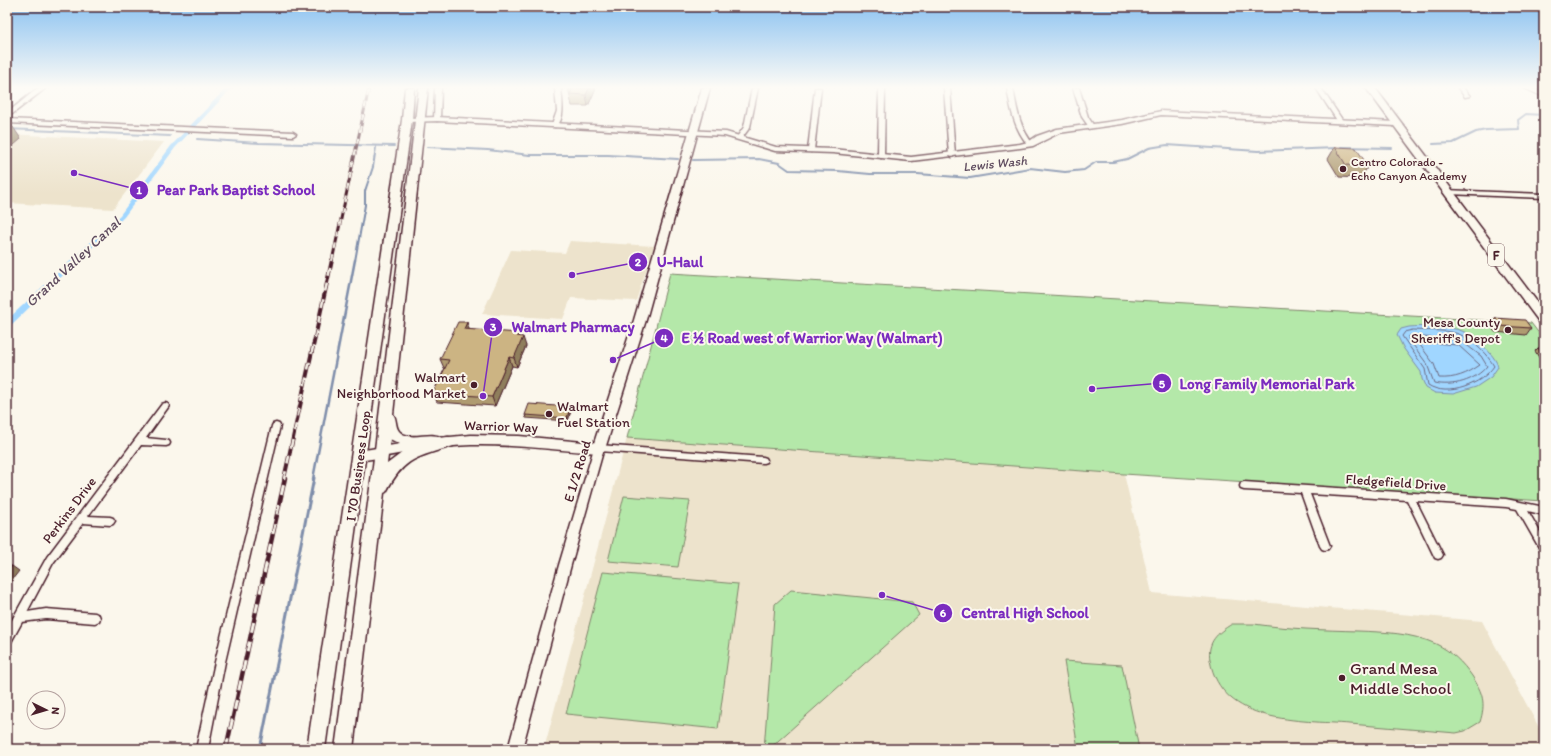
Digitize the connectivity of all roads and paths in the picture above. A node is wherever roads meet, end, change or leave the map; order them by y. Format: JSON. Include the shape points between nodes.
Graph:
{"nodes":[{"id":1,"x":50,"y":123,"type":"edge"},
{"id":2,"x":407,"y":123,"type":"edge"},
{"id":3,"x":421,"y":123,"type":"edge"},
{"id":4,"x":521,"y":123,"type":"edge"},
{"id":5,"x":696,"y":123,"type":"edge"},
{"id":6,"x":748,"y":123,"type":"edge"},
{"id":7,"x":814,"y":123,"type":"edge"},
{"id":8,"x":881,"y":123,"type":"edge"},
{"id":9,"x":950,"y":123,"type":"edge"},
{"id":10,"x":1017,"y":123,"type":"edge"},
{"id":11,"x":1089,"y":123,"type":"edge"},
{"id":12,"x":1110,"y":123,"type":"edge"},
{"id":13,"x":1383,"y":123,"type":"edge"},
{"id":14,"x":1396,"y":124,"type":"joint"},
{"id":15,"x":555,"y":125,"type":"joint"},
{"id":16,"x":1091,"y":126,"type":"junction"},
{"id":17,"x":694,"y":131,"type":"junction"},
{"id":18,"x":293,"y":134,"type":"dead end"},
{"id":19,"x":740,"y":137,"type":"junction"},
{"id":20,"x":1030,"y":144,"type":"junction"},
{"id":21,"x":811,"y":150,"type":"junction"},
{"id":22,"x":952,"y":155,"type":"junction"},
{"id":23,"x":881,"y":156,"type":"junction"},
{"id":24,"x":1448,"y":192,"type":"junction"},
{"id":25,"x":1544,"y":196,"type":"edge"},
{"id":26,"x":1544,"y":318,"type":"edge"},
{"id":27,"x":389,"y":386,"type":"junction"},
{"id":28,"x":165,"y":406,"type":"dead end"},
{"id":29,"x":276,"y":426,"type":"dead end"},
{"id":30,"x":138,"y":441,"type":"junction"},
{"id":31,"x":448,"y":442,"type":"junction"},
{"id":32,"x":166,"y":443,"type":"dead end"},
{"id":33,"x":599,"y":448,"type":"junction"},
{"id":34,"x":381,"y":452,"type":"junction"},
{"id":35,"x":359,"y":456,"type":"junction"},
{"id":36,"x":763,"y":460,"type":"dead end"},
{"id":37,"x":1244,"y":486,"type":"dead end"},
{"id":38,"x":1304,"y":490,"type":"junction"},
{"id":39,"x":1410,"y":497,"type":"junction"},
{"id":40,"x":1518,"y":505,"type":"junction"},
{"id":41,"x":1544,"y":511,"type":"edge"},
{"id":42,"x":81,"y":519,"type":"junction"},
{"id":43,"x":110,"y":521,"type":"dead end"},
{"id":44,"x":371,"y":532,"type":"junction"},
{"id":45,"x":1325,"y":546,"type":"dead end"},
{"id":46,"x":1544,"y":548,"type":"edge"},
{"id":47,"x":1438,"y":554,"type":"dead end"},
{"id":48,"x":18,"y":618,"type":"junction"},
{"id":49,"x":95,"y":618,"type":"dead end"},
{"id":50,"x":7,"y":639,"type":"edge"},
{"id":51,"x":202,"y":749,"type":"edge"},
{"id":52,"x":316,"y":749,"type":"edge"},
{"id":53,"x":344,"y":749,"type":"edge"},
{"id":54,"x":515,"y":749,"type":"edge"}],
"edges":[{"from":1,"to":18,"type":"street"},
{"from":2,"to":35,"type":"main road","name":"I 70 Business Loop"},
{"from":3,"to":27,"type":"main road","name":"I 70 Business Loop"},
{"from":4,"to":15,"type":"street"},
{"from":5,"to":17,"type":"main road","name":"E 1/2 Road"},
{"from":6,"to":19,"type":"street"},
{"from":7,"to":21,"type":"street"},
{"from":8,"to":23,"type":"street"},
{"from":9,"to":22,"type":"street"},
{"from":10,"to":20,"type":"street"},
{"from":11,"to":16,"type":"street"},
{"from":12,"to":16,"type":"street"},
{"from":13,"to":14,"type":"street"},
{"from":14,"to":24,"type":"main road","number":"F"},
{"from":15,"to":17,"type":"street"},
{"from":16,"to":20,"type":"street","via":[[1057,131]]},
{"from":17,"to":19,"type":"street"},
{"from":17,"to":33,"type":"main road","name":"E 1/2 Road","via":[[640,320]]},
{"from":19,"to":21,"type":"street","via":[[776,149]]},
{"from":20,"to":22,"type":"street"},
{"from":21,"to":23,"type":"street"},
{"from":22,"to":23,"type":"street","via":[[911,159]]},
{"from":24,"to":25,"type":"street"},
{"from":24,"to":26,"type":"main road","number":"F"},
{"from":27,"to":31,"type":"main road","via":[[389,421],[393,435],[405,440]]},
{"from":27,"to":34,"type":"main road","name":"I 70 Business Loop"},
{"from":28,"to":30,"type":"street","name":"Perkins Drive"},
{"from":29,"to":51,"type":"street"},
{"from":30,"to":32,"type":"street"},
{"from":30,"to":42,"type":"street","name":"Perkins Drive"},
{"from":31,"to":33,"type":"main road","name":"Warrior Way","via":[[493,440]]},
{"from":31,"to":34,"type":"main road","name":"Warrior Way"},
{"from":31,"to":44,"type":"main road","via":[[414,452],[394,464],[381,488]]},
{"from":33,"to":36,"type":"street","name":"Warrior Way"},
{"from":33,"to":54,"type":"street","name":"E 1/2 Road"},
{"from":34,"to":35,"type":"main road","name":"Warrior Way"},
{"from":34,"to":44,"type":"main road","name":"I 70 Business Loop"},
{"from":35,"to":52,"type":"main road","name":"I 70 Business Loop"},
{"from":37,"to":38,"type":"street","name":"Fledgefield Drive"},
{"from":38,"to":39,"type":"street","name":"Fledgefield Drive"},
{"from":38,"to":45,"type":"street"},
{"from":39,"to":40,"type":"street","name":"Fledgefield Drive"},
{"from":39,"to":47,"type":"street"},
{"from":40,"to":41,"type":"street","name":"Fledgefield Drive"},
{"from":40,"to":46,"type":"street"},
{"from":42,"to":43,"type":"street"},
{"from":42,"to":48,"type":"street","name":"Perkins Drive","via":[[50,560]]},
{"from":44,"to":53,"type":"main road","name":"I 70 Business Loop"},
{"from":48,"to":49,"type":"street","via":[[46,614]]},
{"from":48,"to":50,"type":"street","name":"Perkins Drive"}]}
